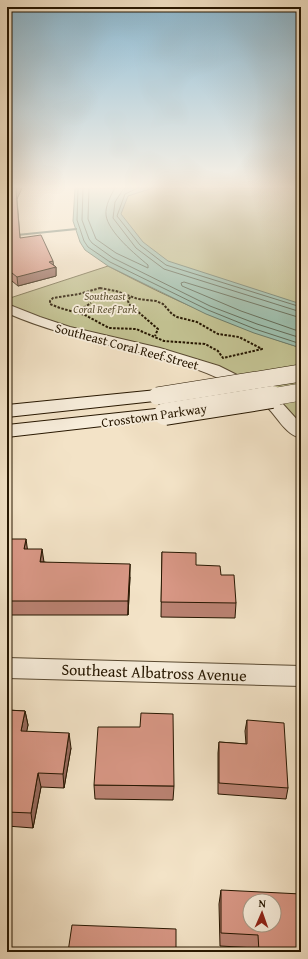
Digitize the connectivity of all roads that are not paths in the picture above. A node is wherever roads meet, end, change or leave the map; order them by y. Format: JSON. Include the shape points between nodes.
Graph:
{"nodes":[{"id":1,"x":7,"y":308,"type":"edge"},
{"id":2,"x":301,"y":373,"type":"edge"},
{"id":3,"x":301,"y":392,"type":"edge"},
{"id":4,"x":7,"y":411,"type":"edge"},
{"id":5,"x":7,"y":431,"type":"edge"},
{"id":6,"x":301,"y":433,"type":"edge"},
{"id":7,"x":7,"y":668,"type":"edge"},
{"id":8,"x":301,"y":676,"type":"edge"}],
"edges":[{"from":1,"to":6,"type":"street","name":"Southeast Coral Reef Street","via":[[43,324],[89,338],[168,355],[211,369],[240,382],[265,398]]},
{"from":2,"to":4,"type":"main road","name":"Crosstown Parkway","bridge":true,"via":[[157,396]]},
{"from":3,"to":5,"type":"main road","name":"Crosstown Parkway","bridge":true,"via":[[165,414]]},
{"from":7,"to":8,"type":"street","name":"Southeast Albatross Avenue"}]}
